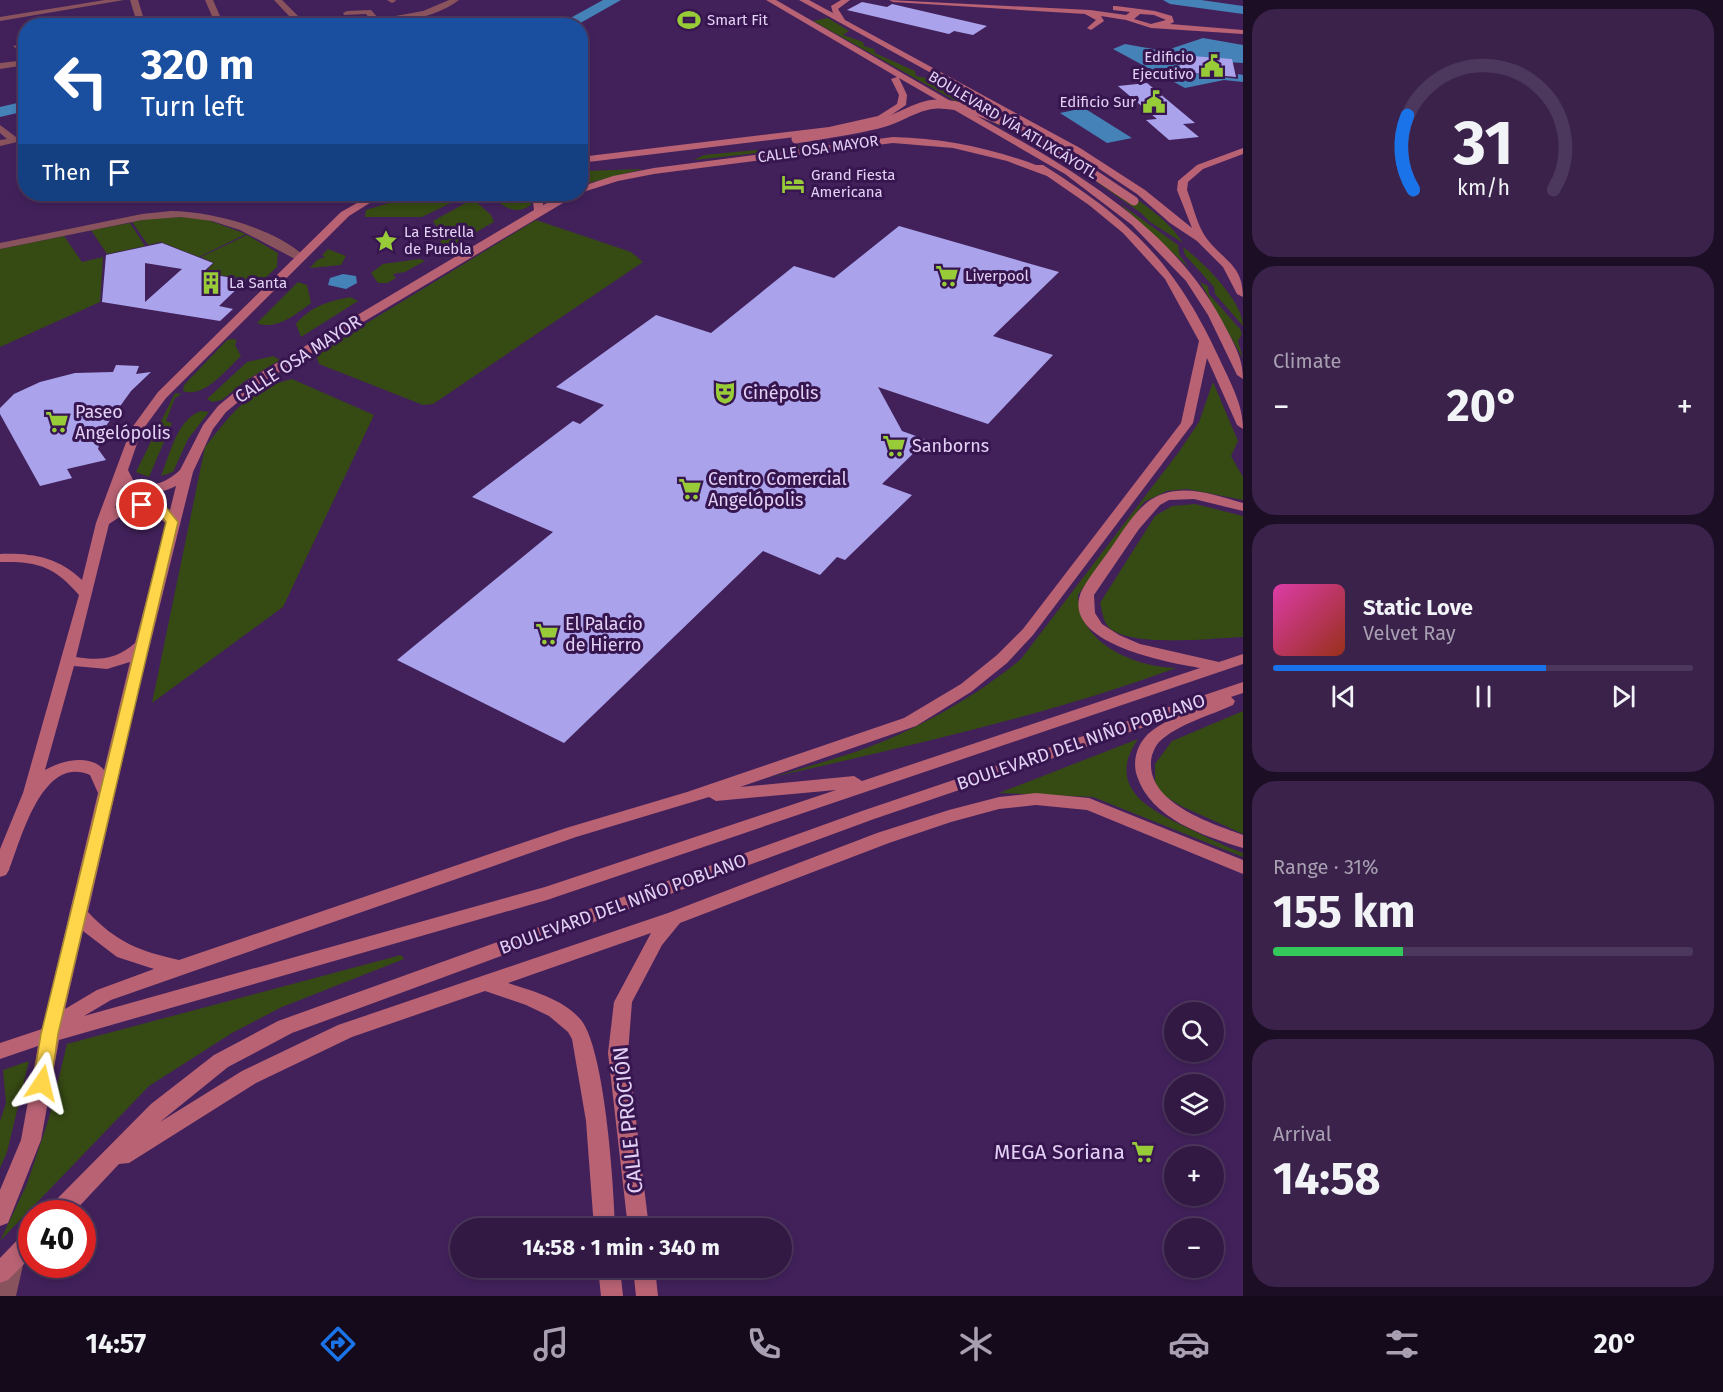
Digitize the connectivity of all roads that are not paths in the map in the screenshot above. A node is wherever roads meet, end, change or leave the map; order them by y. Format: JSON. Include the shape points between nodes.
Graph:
{"nodes":[{"id":1,"x":120,"y":0,"type":"edge"},
{"id":2,"x":134,"y":0,"type":"edge"},
{"id":3,"x":209,"y":0,"type":"edge"},
{"id":4,"x":278,"y":0,"type":"edge"},
{"id":5,"x":455,"y":0,"type":"edge"},
{"id":6,"x":770,"y":0,"type":"edge"},
{"id":7,"x":803,"y":0,"type":"edge"},
{"id":8,"x":846,"y":0,"type":"edge"},
{"id":9,"x":893,"y":0,"type":"edge"},
{"id":10,"x":937,"y":0,"type":"edge"},
{"id":11,"x":1079,"y":11,"type":"junction"},
{"id":12,"x":1143,"y":12,"type":"junction"},
{"id":13,"x":347,"y":13,"type":"dead end"},
{"id":14,"x":1,"y":18,"type":"edge"},
{"id":15,"x":140,"y":18,"type":"edge"},
{"id":16,"x":217,"y":18,"type":"edge"},
{"id":17,"x":295,"y":18,"type":"edge"},
{"id":18,"x":373,"y":18,"type":"edge"},
{"id":19,"x":400,"y":18,"type":"edge"},
{"id":20,"x":1129,"y":18,"type":"junction"},
{"id":21,"x":1169,"y":18,"type":"junction"},
{"id":22,"x":841,"y":20,"type":"junction"},
{"id":23,"x":1158,"y":26,"type":"junction"},
{"id":24,"x":1091,"y":28,"type":"dead end"},
{"id":25,"x":1243,"y":31,"type":"edge"},
{"id":26,"x":18,"y":63,"type":"edge"},
{"id":27,"x":0,"y":66,"type":"edge"},
{"id":28,"x":886,"y":67,"type":"junction"},
{"id":29,"x":895,"y":79,"type":"junction"},
{"id":30,"x":0,"y":128,"type":"edge"},
{"id":31,"x":18,"y":139,"type":"edge"},
{"id":32,"x":14,"y":140,"type":"junction"},
{"id":33,"x":0,"y":143,"type":"edge"},
{"id":34,"x":723,"y":144,"type":"junction"},
{"id":35,"x":1243,"y":151,"type":"edge"},
{"id":36,"x":588,"y":159,"type":"edge"},
{"id":37,"x":1053,"y":175,"type":"junction"},
{"id":38,"x":588,"y":188,"type":"edge"},
{"id":39,"x":367,"y":201,"type":"edge"},
{"id":40,"x":538,"y":201,"type":"edge"},
{"id":41,"x":559,"y":201,"type":"edge"},
{"id":42,"x":539,"y":211,"type":"junction"},
{"id":43,"x":1174,"y":220,"type":"junction"},
{"id":44,"x":1201,"y":239,"type":"junction"},
{"id":45,"x":0,"y":246,"type":"edge"},
{"id":46,"x":301,"y":258,"type":"junction"},
{"id":47,"x":1228,"y":265,"type":"junction"},
{"id":48,"x":1243,"y":278,"type":"edge"},
{"id":49,"x":1243,"y":294,"type":"edge"},
{"id":50,"x":1204,"y":343,"type":"junction"},
{"id":51,"x":1243,"y":375,"type":"edge"},
{"id":52,"x":1243,"y":425,"type":"edge"},
{"id":53,"x":122,"y":470,"type":"junction"},
{"id":54,"x":186,"y":472,"type":"junction"},
{"id":55,"x":1243,"y":507,"type":"edge"},
{"id":56,"x":172,"y":522,"type":"junction"},
{"id":57,"x":103,"y":523,"type":"junction"},
{"id":58,"x":0,"y":558,"type":"edge"},
{"id":59,"x":86,"y":594,"type":"junction"},
{"id":60,"x":142,"y":645,"type":"junction"},
{"id":61,"x":1243,"y":659,"type":"edge"},
{"id":62,"x":68,"y":660,"type":"junction"},
{"id":63,"x":1220,"y":667,"type":"junction"},
{"id":64,"x":1243,"y":687,"type":"edge"},
{"id":65,"x":1243,"y":693,"type":"edge"},
{"id":66,"x":881,"y":779,"type":"junction"},
{"id":67,"x":106,"y":792,"type":"junction"},
{"id":68,"x":31,"y":793,"type":"junction"},
{"id":69,"x":692,"y":797,"type":"junction"},
{"id":70,"x":1243,"y":842,"type":"edge"},
{"id":71,"x":1243,"y":867,"type":"edge"},
{"id":72,"x":0,"y":870,"type":"edge"},
{"id":73,"x":79,"y":914,"type":"junction"},
{"id":74,"x":674,"y":918,"type":"junction"},
{"id":75,"x":179,"y":968,"type":"junction"},
{"id":76,"x":485,"y":983,"type":"junction"},
{"id":77,"x":50,"y":1034,"type":"junction"},
{"id":78,"x":0,"y":1051,"type":"edge"},
{"id":79,"x":97,"y":1171,"type":"junction"},
{"id":80,"x":70,"y":1200,"type":"edge"},
{"id":81,"x":0,"y":1216,"type":"edge"},
{"id":82,"x":604,"y":1218,"type":"edge"},
{"id":83,"x":638,"y":1218,"type":"edge"},
{"id":84,"x":18,"y":1255,"type":"edge"},
{"id":85,"x":7,"y":1266,"type":"edge"},
{"id":86,"x":610,"y":1278,"type":"edge"},
{"id":87,"x":645,"y":1278,"type":"edge"},
{"id":88,"x":5,"y":1296,"type":"edge"},
{"id":89,"x":612,"y":1296,"type":"edge"},
{"id":90,"x":647,"y":1296,"type":"edge"}],
"edges":[{"from":1,"to":14,"type":"street"},
{"from":2,"to":15,"type":"street"},
{"from":3,"to":16,"type":"street"},
{"from":4,"to":17,"type":"street"},
{"from":5,"to":19,"type":"street","via":[[424,15]]},
{"from":6,"to":28,"type":"main road","name":"BOULEVARD VÍA ATLIXCÁYOTL"},
{"from":7,"to":22,"type":"main road","name":"BOULEVARD VÍA ATLIXCÁYOTL"},
{"from":8,"to":22,"type":"main road","via":[[834,8]]},
{"from":9,"to":11,"type":"main road"},
{"from":10,"to":12,"type":"main road"},
{"from":11,"to":20,"type":"main road"},
{"from":11,"to":24,"type":"main road","via":[[1101,19]]},
{"from":12,"to":20,"type":"main road"},
{"from":12,"to":21,"type":"main road"},
{"from":13,"to":18,"type":"street","via":[[368,12]]},
{"from":20,"to":23,"type":"main road","via":[[1138,24]]},
{"from":21,"to":23,"type":"main road","via":[[1170,22]]},
{"from":21,"to":25,"type":"main road"},
{"from":22,"to":43,"type":"main road","name":"BOULEVARD VÍA ATLIXCÁYOTL","via":[[1077,150],[1141,192]]},
{"from":23,"to":25,"type":"main road"},
{"from":26,"to":27,"type":"street"},
{"from":28,"to":29,"type":"main road"},
{"from":28,"to":51,"type":"main road","name":"BOULEVARD VÍA ATLIXCÁYOTL","via":[[1068,172],[1136,223],[1190,279],[1214,315]]},
{"from":29,"to":34,"type":"main road","name":"CALLE OSA MAYOR","via":[[903,95],[901,105],[881,118],[829,130]]},
{"from":29,"to":37,"type":"main road"},
{"from":30,"to":32,"type":"street"},
{"from":31,"to":32,"type":"street"},
{"from":32,"to":33,"type":"street"},
{"from":34,"to":36,"type":"main road","name":"CALLE OSA MAYOR"},
{"from":34,"to":43,"type":"main road","bridge":true,"via":[[796,139],[880,123],[919,107],[961,106],[994,118],[1078,163],[1134,201]]},
{"from":35,"to":44,"type":"main road","via":[[1200,166],[1183,180],[1182,190]]},
{"from":37,"to":38,"type":"main road","name":"CALLE OSA MAYOR","via":[[992,153],[930,141],[893,140],[654,171]]},
{"from":37,"to":50,"type":"main road","via":[[1104,213],[1163,270]]},
{"from":39,"to":46,"type":"main road","via":[[345,214]]},
{"from":40,"to":42,"type":"main road"},
{"from":41,"to":42,"type":"main road","name":"CALLE OSA MAYOR"},
{"from":42,"to":54,"type":"main road","name":"CALLE OSA MAYOR","via":[[257,380],[222,409],[207,428]]},
{"from":43,"to":44,"type":"main road","name":"BOULEVARD VÍA ATLIXCÁYOTL"},
{"from":44,"to":47,"type":"main road","name":"BOULEVARD VÍA ATLIXCÁYOTL"},
{"from":45,"to":46,"type":"street","via":[[153,215],[182,214],[234,225]]},
{"from":46,"to":53,"type":"main road","via":[[162,395],[135,432]]},
{"from":47,"to":48,"type":"main road"},
{"from":47,"to":49,"type":"main road","name":"BOULEVARD VÍA ATLIXCÁYOTL"},
{"from":50,"to":52,"type":"main road"},
{"from":50,"to":69,"type":"main road","via":[[1188,423],[1028,632],[1002,659],[966,688],[910,722]]},
{"from":53,"to":54,"type":"main road","via":[[129,484],[144,489],[169,485]]},
{"from":53,"to":57,"type":"main road"},
{"from":54,"to":56,"type":"main road","name":"CALLE OSA MAYOR"},
{"from":55,"to":63,"type":"main road","via":[[1191,495],[1164,497],[1146,510],[1087,595],[1084,606],[1088,618],[1102,632],[1129,646]]},
{"from":56,"to":57,"type":"main road","via":[[161,508],[142,505],[119,510]]},
{"from":56,"to":60,"type":"main road","name":"CALLE OSA MAYOR"},
{"from":57,"to":59,"type":"main road"},
{"from":58,"to":59,"type":"main road","via":[[31,557],[51,563],[72,576]]},
{"from":59,"to":62,"type":"main road"},
{"from":60,"to":62,"type":"main road","via":[[128,657],[108,665]]},
{"from":60,"to":67,"type":"main road","name":"CALLE OSA MAYOR"},
{"from":61,"to":63,"type":"main road","name":"BOULEVARD DEL NIÑO POBLANO"},
{"from":62,"to":68,"type":"main road"},
{"from":63,"to":66,"type":"main road","name":"BOULEVARD DEL NIÑO POBLANO"},
{"from":64,"to":79,"type":"main road","name":"BOULEVARD DEL NIÑO POBLANO","via":[[846,823],[285,1027],[220,1062],[158,1110]]},
{"from":65,"to":70,"type":"main road","via":[[1156,736],[1142,760],[1149,788],[1159,799],[1192,822]]},
{"from":66,"to":69,"type":"main road"},
{"from":66,"to":77,"type":"main road","name":"BOULEVARD DEL NIÑO POBLANO","via":[[547,893]]},
{"from":67,"to":68,"type":"main road","via":[[96,771],[77,765],[58,770]]},
{"from":67,"to":73,"type":"main road","name":"CALLE OSA MAYOR"},
{"from":68,"to":72,"type":"main road"},
{"from":69,"to":75,"type":"main road","via":[[572,832]]},
{"from":71,"to":74,"type":"main road","via":[[1089,804],[1036,799],[999,803],[949,816]]},
{"from":73,"to":75,"type":"main road","via":[[102,940],[143,960]]},
{"from":73,"to":77,"type":"main road","name":"CALLE OSA MAYOR"},
{"from":74,"to":76,"type":"main road"},
{"from":74,"to":83,"type":"main road","name":"CALLE PROCIÓN","via":[[656,940],[624,1002],[618,1053]]},
{"from":75,"to":77,"type":"main road","via":[[104,995],[79,1009]]},
{"from":76,"to":79,"type":"main road","via":[[345,1031],[249,1077]]},
{"from":76,"to":82,"type":"main road","name":"CALLE PROCIÓN","via":[[542,1003],[578,1028],[589,1061]]},
{"from":77,"to":78,"type":"main road","name":"BOULEVARD DEL NIÑO POBLANO"},
{"from":77,"to":81,"type":"main road","name":"CALLE OSA MAYOR","via":[[31,1140]]},
{"from":79,"to":80,"type":"main road","name":"BOULEVARD DEL NIÑO POBLANO"},
{"from":84,"to":85,"type":"main road"},
{"from":85,"to":88,"type":"street"},
{"from":86,"to":89,"type":"main road"},
{"from":87,"to":90,"type":"main road"}]}
